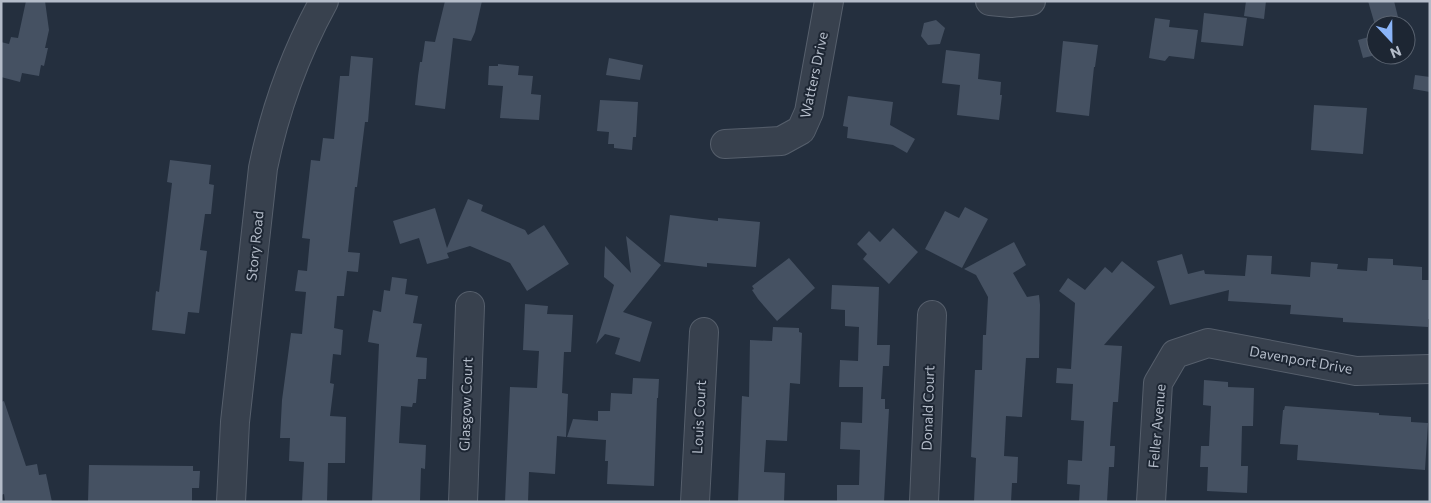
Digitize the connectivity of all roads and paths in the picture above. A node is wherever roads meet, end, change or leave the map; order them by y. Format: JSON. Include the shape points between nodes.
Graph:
{"nodes":[{"id":1,"x":324,"y":1,"type":"edge"},
{"id":2,"x":828,"y":1,"type":"edge"},
{"id":3,"x":990,"y":1,"type":"edge"},
{"id":4,"x":1031,"y":1,"type":"edge"},
{"id":5,"x":726,"y":144,"type":"dead end"},
{"id":6,"x":470,"y":306,"type":"dead end"},
{"id":7,"x":932,"y":315,"type":"dead end"},
{"id":8,"x":704,"y":332,"type":"dead end"},
{"id":9,"x":1175,"y":354,"type":"joint"},
{"id":10,"x":1430,"y":369,"type":"edge"},
{"id":11,"x":231,"y":502,"type":"edge"},
{"id":12,"x":463,"y":502,"type":"edge"},
{"id":13,"x":695,"y":502,"type":"edge"},
{"id":14,"x":924,"y":502,"type":"edge"},
{"id":15,"x":1151,"y":502,"type":"edge"}],
"edges":[{"from":1,"to":11,"type":"street","name":"Story Road","via":[[281,96],[263,168],[235,422]]},
{"from":2,"to":5,"type":"street","name":"Watters Drive","via":[[808,112],[801,130],[781,142]]},
{"from":3,"to":4,"type":"street"},
{"from":6,"to":12,"type":"street","name":"Glasgow Court"},
{"from":7,"to":14,"type":"street","name":"Donald Court"},
{"from":8,"to":13,"type":"street","name":"Louis Court"},
{"from":9,"to":10,"type":"street","name":"Davenport Drive","via":[[1208,343],[1356,371]]},
{"from":9,"to":15,"type":"street","name":"Feller Avenue","via":[[1158,383]]}]}
